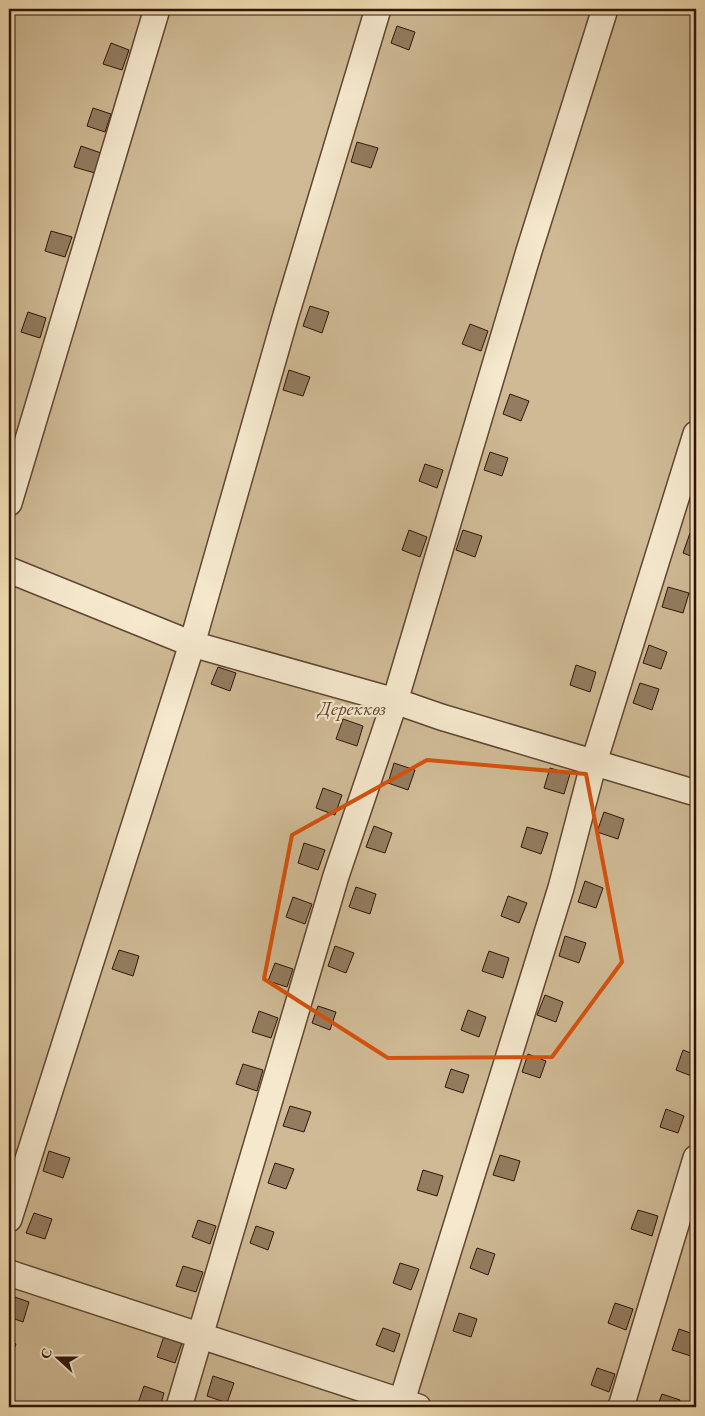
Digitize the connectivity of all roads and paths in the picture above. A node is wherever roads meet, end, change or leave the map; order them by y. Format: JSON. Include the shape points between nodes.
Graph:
{"nodes":[{"id":1,"x":157,"y":9,"type":"edge"},
{"id":2,"x":378,"y":9,"type":"edge"},
{"id":3,"x":605,"y":9,"type":"edge"},
{"id":4,"x":696,"y":434,"type":"edge"},
{"id":5,"x":9,"y":503,"type":"edge"},
{"id":6,"x":9,"y":570,"type":"edge"},
{"id":7,"x":192,"y":644,"type":"junction"},
{"id":8,"x":395,"y":701,"type":"junction"},
{"id":9,"x":594,"y":762,"type":"junction"},
{"id":10,"x":696,"y":793,"type":"edge"},
{"id":11,"x":696,"y":1158,"type":"edge"},
{"id":12,"x":9,"y":1219,"type":"edge"},
{"id":13,"x":9,"y":1273,"type":"edge"},
{"id":14,"x":200,"y":1335,"type":"junction"},
{"id":15,"x":406,"y":1406,"type":"edge"},
{"id":16,"x":179,"y":1407,"type":"edge"},
{"id":17,"x":621,"y":1407,"type":"edge"}],
"edges":[{"from":1,"to":5,"type":"street"},
{"from":2,"to":7,"type":"street"},
{"from":3,"to":8,"type":"street","via":[[526,260]]},
{"from":4,"to":9,"type":"street"},
{"from":6,"to":7,"type":"street"},
{"from":7,"to":8,"type":"street"},
{"from":7,"to":12,"type":"street"},
{"from":8,"to":9,"type":"street"},
{"from":8,"to":14,"type":"street","via":[[336,876]]},
{"from":9,"to":10,"type":"street"},
{"from":9,"to":15,"type":"street","via":[[561,888]]},
{"from":11,"to":17,"type":"street"},
{"from":13,"to":14,"type":"street"},
{"from":14,"to":15,"type":"street"},
{"from":14,"to":16,"type":"street"}]}
